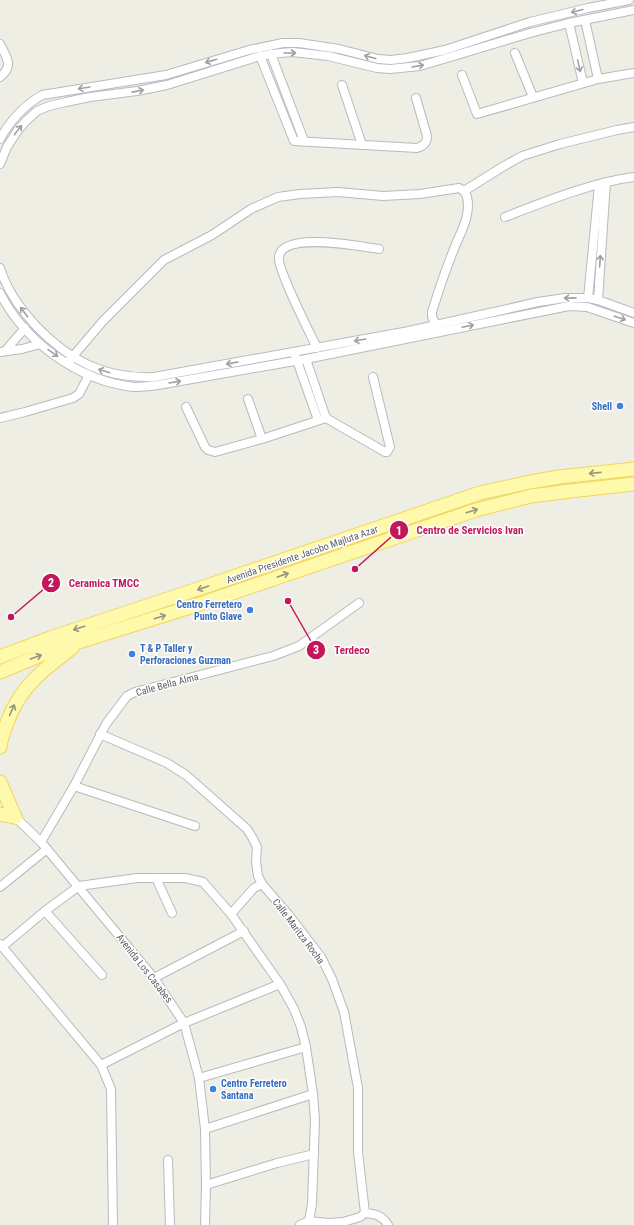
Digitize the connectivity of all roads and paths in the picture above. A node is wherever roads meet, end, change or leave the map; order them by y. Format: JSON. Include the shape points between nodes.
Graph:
{"nodes":[{"id":1,"x":629,"y":0,"type":"edge"},
{"id":2,"x":634,"y":10,"type":"edge"},
{"id":3,"x":585,"y":20,"type":"junction"},
{"id":4,"x":569,"y":23,"type":"junction"},
{"id":5,"x":0,"y":44,"type":"edge"},
{"id":6,"x":515,"y":53,"type":"dead end"},
{"id":7,"x":271,"y":54,"type":"junction"},
{"id":8,"x":260,"y":56,"type":"junction"},
{"id":9,"x":634,"y":73,"type":"edge"},
{"id":10,"x":462,"y":75,"type":"dead end"},
{"id":11,"x":0,"y":77,"type":"edge"},
{"id":12,"x":598,"y":79,"type":"junction"},
{"id":13,"x":583,"y":83,"type":"junction"},
{"id":14,"x":342,"y":85,"type":"dead end"},
{"id":15,"x":533,"y":97,"type":"junction"},
{"id":16,"x":416,"y":98,"type":"dead end"},
{"id":17,"x":634,"y":127,"type":"edge"},
{"id":18,"x":0,"y":139,"type":"edge"},
{"id":19,"x":304,"y":141,"type":"junction"},
{"id":20,"x":362,"y":145,"type":"junction"},
{"id":21,"x":0,"y":164,"type":"edge"},
{"id":22,"x":634,"y":177,"type":"edge"},
{"id":23,"x":602,"y":183,"type":"junction"},
{"id":24,"x":464,"y":191,"type":"junction"},
{"id":25,"x":505,"y":217,"type":"dead end"},
{"id":26,"x":379,"y":249,"type":"dead end"},
{"id":27,"x":0,"y":268,"type":"edge"},
{"id":28,"x":0,"y":293,"type":"edge"},
{"id":29,"x":588,"y":298,"type":"junction"},
{"id":30,"x":598,"y":300,"type":"junction"},
{"id":31,"x":634,"y":313,"type":"edge"},
{"id":32,"x":634,"y":323,"type":"edge"},
{"id":33,"x":436,"y":325,"type":"junction"},
{"id":34,"x":25,"y":328,"type":"junction"},
{"id":35,"x":40,"y":344,"type":"junction"},
{"id":36,"x":317,"y":348,"type":"junction"},
{"id":37,"x":2,"y":352,"type":"edge"},
{"id":38,"x":295,"y":356,"type":"junction"},
{"id":39,"x":306,"y":359,"type":"junction"},
{"id":40,"x":70,"y":360,"type":"junction"},
{"id":41,"x":89,"y":374,"type":"junction"},
{"id":42,"x":374,"y":377,"type":"dead end"},
{"id":43,"x":248,"y":399,"type":"dead end"},
{"id":44,"x":186,"y":407,"type":"dead end"},
{"id":45,"x":0,"y":418,"type":"edge"},
{"id":46,"x":322,"y":420,"type":"junction"},
{"id":47,"x":262,"y":439,"type":"junction"},
{"id":48,"x":632,"y":469,"type":"edge"},
{"id":49,"x":634,"y":484,"type":"edge"},
{"id":50,"x":359,"y":603,"type":"dead end"},
{"id":51,"x":79,"y":642,"type":"junction"},
{"id":52,"x":0,"y":657,"type":"edge"},
{"id":53,"x":0,"y":672,"type":"edge"},
{"id":54,"x":100,"y":734,"type":"junction"},
{"id":55,"x":0,"y":747,"type":"edge"},
{"id":56,"x":0,"y":782,"type":"edge"},
{"id":57,"x":74,"y":786,"type":"junction"},
{"id":58,"x":0,"y":797,"type":"edge"},
{"id":59,"x":0,"y":814,"type":"edge"},
{"id":60,"x":15,"y":817,"type":"junction"},
{"id":61,"x":195,"y":826,"type":"dead end"},
{"id":62,"x":41,"y":842,"type":"junction"},
{"id":63,"x":47,"y":849,"type":"junction"},
{"id":64,"x":156,"y":878,"type":"junction"},
{"id":65,"x":262,"y":884,"type":"junction"},
{"id":66,"x":79,"y":886,"type":"junction"},
{"id":67,"x":0,"y":887,"type":"edge"},
{"id":68,"x":45,"y":912,"type":"junction"},
{"id":69,"x":172,"y":913,"type":"dead end"},
{"id":70,"x":231,"y":914,"type":"junction"},
{"id":71,"x":244,"y":931,"type":"junction"},
{"id":72,"x":1,"y":946,"type":"edge"},
{"id":73,"x":102,"y":975,"type":"dead end"},
{"id":74,"x":154,"y":978,"type":"junction"},
{"id":75,"x":280,"y":984,"type":"junction"},
{"id":76,"x":184,"y":1023,"type":"junction"},
{"id":77,"x":306,"y":1047,"type":"junction"},
{"id":78,"x":101,"y":1065,"type":"junction"},
{"id":79,"x":198,"y":1078,"type":"junction"},
{"id":80,"x":313,"y":1094,"type":"junction"},
{"id":81,"x":205,"y":1129,"type":"junction"},
{"id":82,"x":314,"y":1154,"type":"junction"},
{"id":83,"x":168,"y":1160,"type":"dead end"},
{"id":84,"x":206,"y":1184,"type":"junction"},
{"id":85,"x":365,"y":1213,"type":"junction"},
{"id":86,"x":309,"y":1221,"type":"junction"},
{"id":87,"x":113,"y":1225,"type":"edge"},
{"id":88,"x":170,"y":1225,"type":"edge"},
{"id":89,"x":205,"y":1225,"type":"edge"},
{"id":90,"x":300,"y":1225,"type":"edge"},
{"id":91,"x":388,"y":1225,"type":"edge"}],
"edges":[{"from":1,"to":18,"type":"street","one_way":true,"via":[[530,22],[445,50],[408,58],[378,59],[339,49],[283,43],[249,50],[166,75],[42,95],[17,114]]},
{"from":2,"to":3,"type":"street"},
{"from":3,"to":4,"type":"street"},
{"from":3,"to":12,"type":"street"},
{"from":7,"to":4,"type":"street","one_way":true,"via":[[307,53],[377,68],[412,67]]},
{"from":4,"to":13,"type":"street","one_way":true},
{"from":5,"to":11,"type":"street","via":[[9,67]]},
{"from":6,"to":15,"type":"street"},
{"from":7,"to":8,"type":"street"},
{"from":7,"to":19,"type":"street"},
{"from":8,"to":19,"type":"street","via":[[294,141]]},
{"from":21,"to":8,"type":"street","one_way":true,"via":[[18,130],[37,112],[49,106],[167,85]]},
{"from":9,"to":12,"type":"street"},
{"from":10,"to":15,"type":"street","via":[[477,114]]},
{"from":12,"to":13,"type":"street"},
{"from":13,"to":15,"type":"street"},
{"from":14,"to":20,"type":"street"},
{"from":16,"to":20,"type":"street","via":[[427,136],[427,141],[421,147]]},
{"from":17,"to":24,"type":"street","via":[[560,144],[522,156]]},
{"from":19,"to":20,"type":"street"},
{"from":22,"to":23,"type":"street"},
{"from":23,"to":25,"type":"street"},
{"from":23,"to":29,"type":"street"},
{"from":30,"to":23,"type":"street","one_way":true},
{"from":24,"to":33,"type":"street","via":[[468,201],[467,213],[432,312]]},
{"from":24,"to":40,"type":"street","via":[[459,188],[383,196],[338,192],[300,194],[278,197],[251,208],[212,235],[164,260],[103,321]]},
{"from":26,"to":36,"type":"street","via":[[305,242],[290,244],[280,252],[278,258],[286,284]]},
{"from":40,"to":27,"type":"street","one_way":true,"via":[[28,317],[10,293]]},
{"from":28,"to":34,"type":"street"},
{"from":29,"to":30,"type":"street"},
{"from":29,"to":33,"type":"street","one_way":true,"via":[[538,302]]},
{"from":30,"to":31,"type":"street"},
{"from":39,"to":32,"type":"street","one_way":true,"via":[[569,306],[587,308]]},
{"from":33,"to":36,"type":"street","one_way":true},
{"from":34,"to":35,"type":"street"},
{"from":34,"to":37,"type":"street"},
{"from":35,"to":37,"type":"street"},
{"from":35,"to":40,"type":"street","one_way":true},
{"from":36,"to":38,"type":"street"},
{"from":38,"to":39,"type":"street"},
{"from":38,"to":40,"type":"street","one_way":true,"via":[[137,378],[118,375]]},
{"from":41,"to":38,"type":"street","one_way":true,"via":[[109,382],[135,387],[158,385]]},
{"from":38,"to":46,"type":"street"},
{"from":39,"to":46,"type":"street"},
{"from":40,"to":41,"type":"street"},
{"from":41,"to":45,"type":"street","via":[[79,394],[73,398]]},
{"from":42,"to":46,"type":"street","via":[[390,447],[387,452]]},
{"from":43,"to":47,"type":"street"},
{"from":44,"to":47,"type":"street","via":[[208,450],[215,452]]},
{"from":46,"to":47,"type":"street"},
{"from":48,"to":52,"type":"main road","name":"Avenida Presidente Jacobo Majluta Azar","one_way":true,"via":[[530,482],[480,493]]},
{"from":51,"to":49,"type":"main road","name":"Avenida Presidente Jacobo Majluta Azar","one_way":true,"via":[[203,603],[476,510],[531,496]]},
{"from":50,"to":54,"type":"street","name":"Calle Bella Alma","via":[[299,646],[274,656],[127,696]]},
{"from":53,"to":51,"type":"main road","name":"Avenida Presidente Jacobo Majluta Azar","one_way":true},
{"from":55,"to":51,"type":"main road","one_way":true,"via":[[1,737],[19,696],[40,673]]},
{"from":54,"to":57,"type":"street","name":"Calle Bella Alma"},
{"from":54,"to":65,"type":"street","name":"Calle Maritza Rocha","via":[[167,763],[186,775],[247,829],[258,847],[256,862]]},
{"from":56,"to":60,"type":"main road"},
{"from":57,"to":61,"type":"street"},
{"from":57,"to":62,"type":"street","name":"Calle Bella Alma"},
{"from":58,"to":60,"type":"street","name":"Avenida Los Casabes"},
{"from":59,"to":60,"type":"main road"},
{"from":60,"to":62,"type":"street","name":"Avenida Los Casabes"},
{"from":62,"to":63,"type":"street","name":"Avenida Los Casabes"},
{"from":63,"to":66,"type":"street","name":"Avenida Los Casabes"},
{"from":63,"to":67,"type":"street"},
{"from":64,"to":66,"type":"street"},
{"from":64,"to":69,"type":"street"},
{"from":64,"to":70,"type":"street","via":[[185,878],[203,882]]},
{"from":65,"to":70,"type":"street","via":[[254,888]]},
{"from":65,"to":85,"type":"street","name":"Calle Maritza Rocha","via":[[321,957],[344,1012],[358,1088],[358,1152]]},
{"from":66,"to":68,"type":"street"},
{"from":66,"to":74,"type":"street","name":"Avenida Los Casabes"},
{"from":68,"to":72,"type":"street"},
{"from":68,"to":73,"type":"street"},
{"from":70,"to":71,"type":"street"},
{"from":71,"to":74,"type":"street"},
{"from":71,"to":75,"type":"street"},
{"from":72,"to":78,"type":"street"},
{"from":74,"to":76,"type":"street","name":"Avenida Los Casabes"},
{"from":75,"to":76,"type":"street"},
{"from":75,"to":77,"type":"street","via":[[294,1009]]},
{"from":76,"to":78,"type":"street"},
{"from":76,"to":79,"type":"street","name":"Avenida Los Casabes"},
{"from":77,"to":79,"type":"street"},
{"from":77,"to":80,"type":"street"},
{"from":78,"to":87,"type":"street","via":[[111,1089]]},
{"from":79,"to":81,"type":"street","name":"Avenida Los Casabes"},
{"from":80,"to":81,"type":"street"},
{"from":80,"to":82,"type":"street"},
{"from":81,"to":84,"type":"street","name":"Avenida Los Casabes"},
{"from":82,"to":84,"type":"street"},
{"from":82,"to":86,"type":"street"},
{"from":83,"to":88,"type":"street"},
{"from":84,"to":89,"type":"street","name":"Avenida Los Casabes"},
{"from":85,"to":86,"type":"street","via":[[343,1222]]},
{"from":85,"to":91,"type":"street","via":[[376,1214]]},
{"from":86,"to":90,"type":"street"}]}
